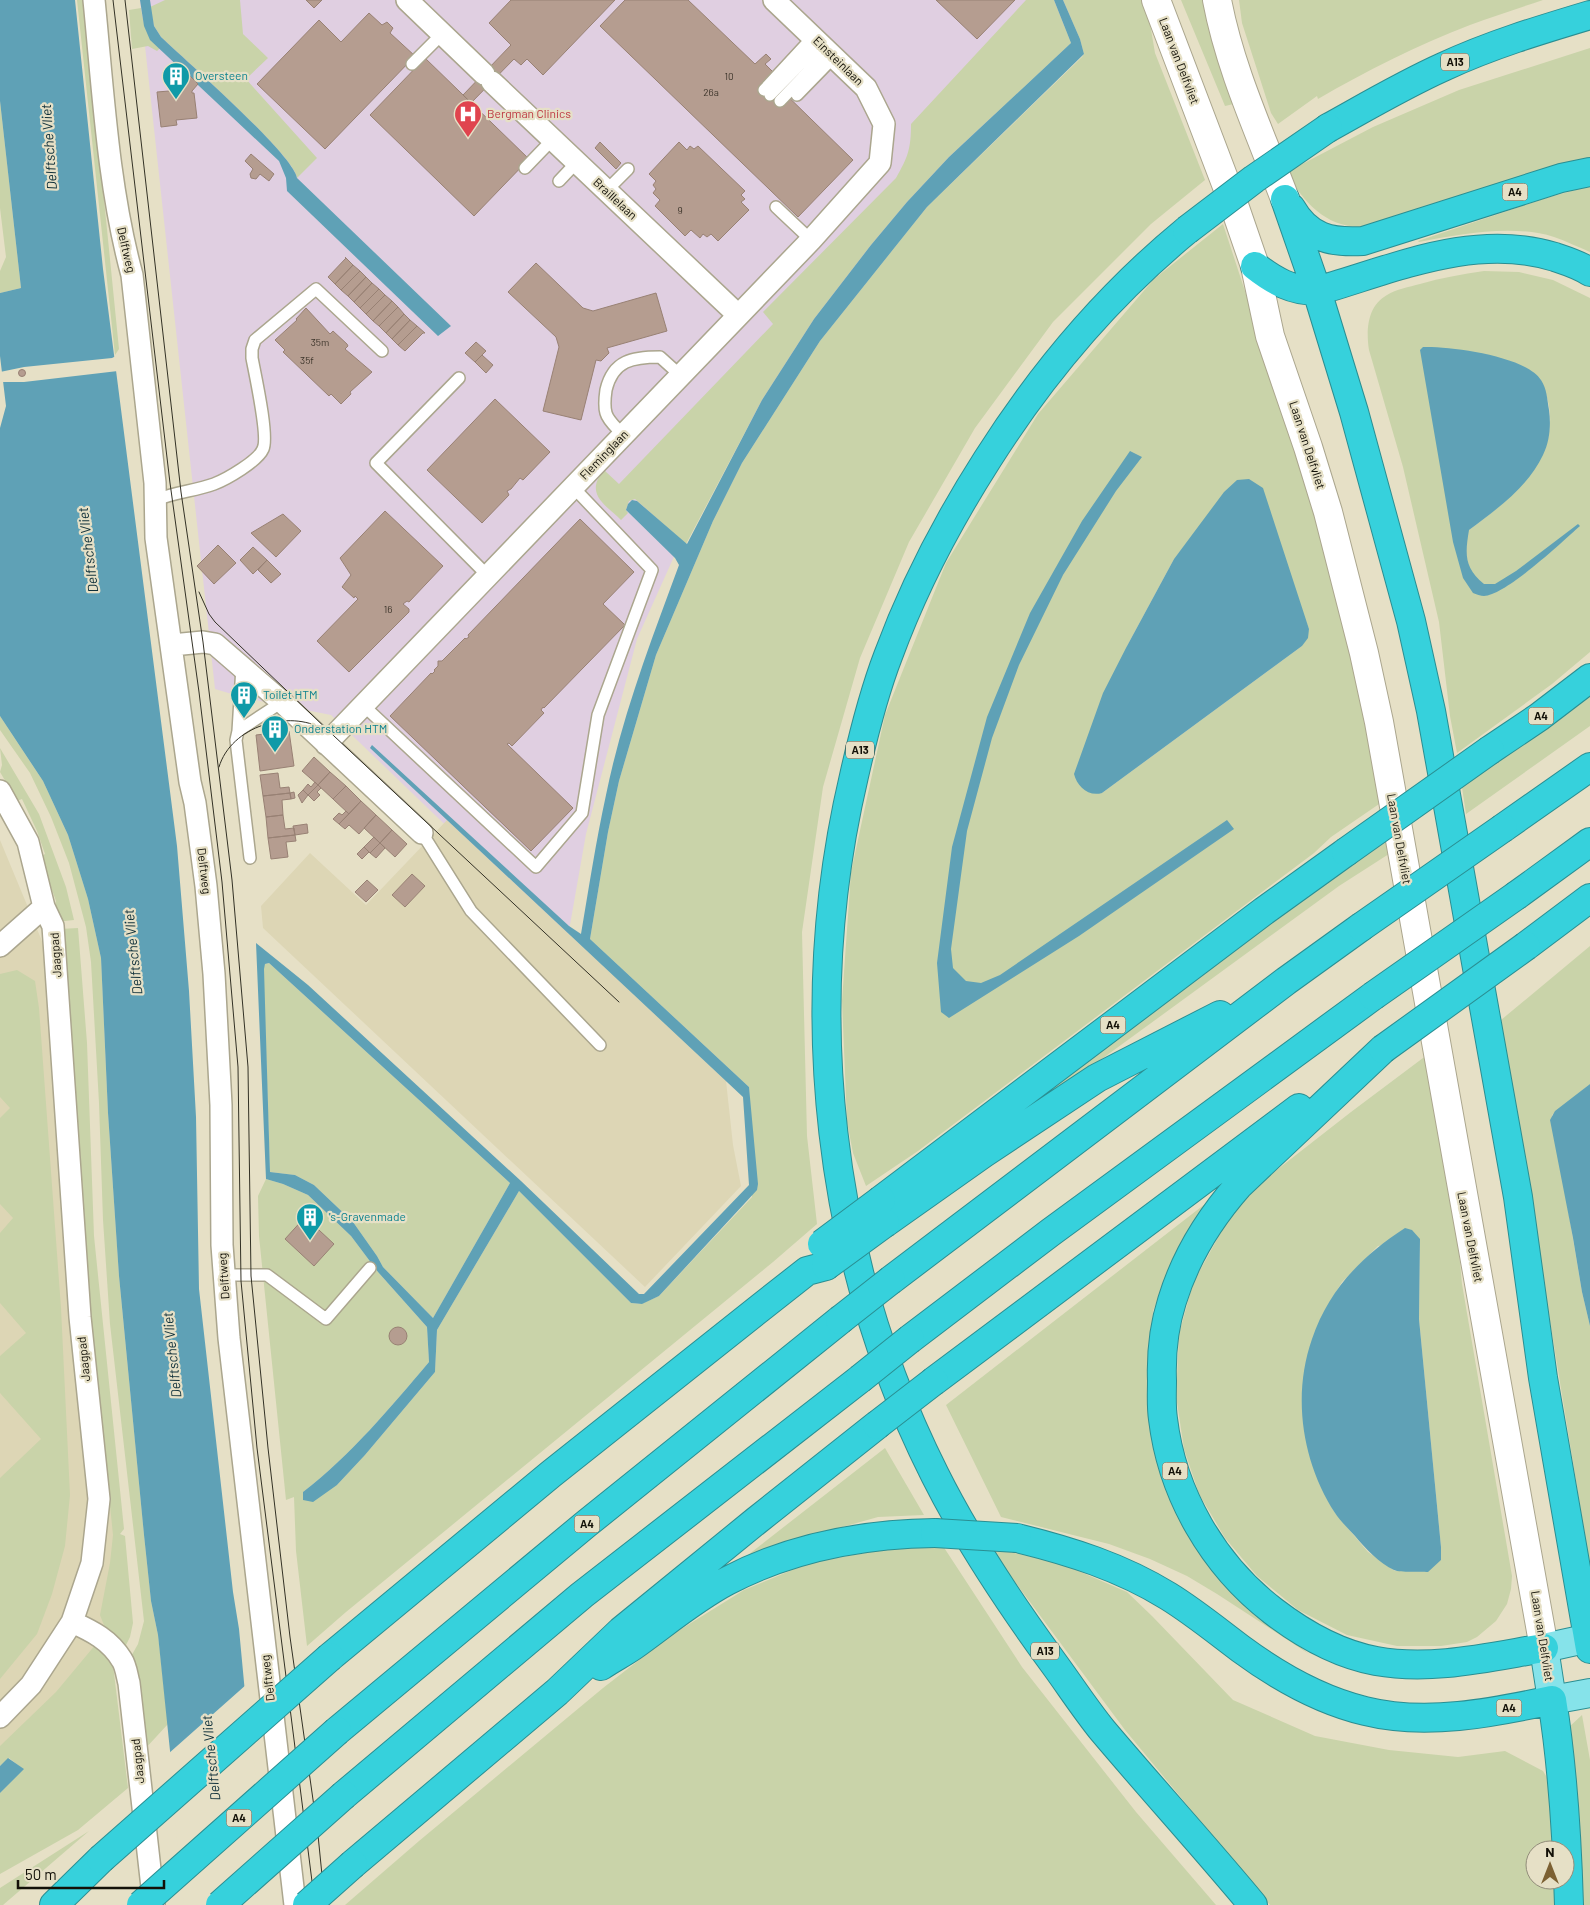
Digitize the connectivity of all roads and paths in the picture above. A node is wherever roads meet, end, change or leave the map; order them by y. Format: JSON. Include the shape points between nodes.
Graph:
{"nodes":[{"id":1,"x":94,"y":0,"type":"edge"},
{"id":2,"x":406,"y":0,"type":"edge"},
{"id":3,"x":774,"y":0,"type":"edge"},
{"id":4,"x":1156,"y":0,"type":"edge"},
{"id":5,"x":1217,"y":0,"type":"edge"},
{"id":6,"x":1590,"y":15,"type":"edge"},
{"id":7,"x":442,"y":34,"type":"junction"},
{"id":8,"x":824,"y":47,"type":"junction"},
{"id":9,"x":412,"y":64,"type":"dead end"},
{"id":10,"x":552,"y":140,"type":"junction"},
{"id":11,"x":576,"y":163,"type":"junction"},
{"id":12,"x":880,"y":163,"type":"joint"},
{"id":13,"x":525,"y":168,"type":"dead end"},
{"id":14,"x":628,"y":169,"type":"dead end"},
{"id":15,"x":1590,"y":172,"type":"edge"},
{"id":16,"x":558,"y":181,"type":"dead end"},
{"id":17,"x":606,"y":191,"type":"junction"},
{"id":18,"x":1285,"y":198,"type":"junction"},
{"id":19,"x":776,"y":207,"type":"dead end"},
{"id":20,"x":810,"y":240,"type":"junction"},
{"id":21,"x":1255,"y":266,"type":"junction"},
{"id":22,"x":1590,"y":272,"type":"edge"},
{"id":23,"x":1317,"y":292,"type":"junction"},
{"id":24,"x":738,"y":315,"type":"junction"},
{"id":25,"x":382,"y":350,"type":"dead end"},
{"id":26,"x":680,"y":375,"type":"junction"},
{"id":27,"x":459,"y":378,"type":"dead end"},
{"id":28,"x":623,"y":435,"type":"junction"},
{"id":29,"x":573,"y":487,"type":"junction"},
{"id":30,"x":156,"y":500,"type":"junction"},
{"id":31,"x":488,"y":576,"type":"junction"},
{"id":32,"x":172,"y":645,"type":"junction"},
{"id":33,"x":242,"y":667,"type":"junction"},
{"id":34,"x":1590,"y":678,"type":"edge"},
{"id":35,"x":282,"y":702,"type":"junction"},
{"id":36,"x":363,"y":705,"type":"junction"},
{"id":37,"x":238,"y":731,"type":"junction"},
{"id":38,"x":326,"y":744,"type":"junction"},
{"id":39,"x":1590,"y":767,"type":"edge"},
{"id":40,"x":0,"y":791,"type":"edge"},
{"id":41,"x":422,"y":833,"type":"joint"},
{"id":42,"x":1590,"y":842,"type":"edge"},
{"id":43,"x":250,"y":858,"type":"dead end"},
{"id":44,"x":1590,"y":898,"type":"edge"},
{"id":45,"x":44,"y":907,"type":"junction"},
{"id":46,"x":0,"y":946,"type":"edge"},
{"id":47,"x":1286,"y":981,"type":"junction"},
{"id":48,"x":600,"y":1044,"type":"dead end"},
{"id":49,"x":1383,"y":1049,"type":"junction"},
{"id":50,"x":883,"y":1211,"type":"junction"},
{"id":51,"x":370,"y":1268,"type":"dead end"},
{"id":52,"x":224,"y":1276,"type":"junction"},
{"id":53,"x":72,"y":1622,"type":"junction"},
{"id":54,"x":1589,"y":1642,"type":"edge"},
{"id":55,"x":1544,"y":1648,"type":"junction"},
{"id":56,"x":556,"y":1692,"type":"junction"},
{"id":57,"x":1590,"y":1693,"type":"edge"},
{"id":58,"x":1552,"y":1700,"type":"junction"},
{"id":59,"x":0,"y":1717,"type":"edge"},
{"id":60,"x":54,"y":1905,"type":"edge"},
{"id":61,"x":141,"y":1905,"type":"edge"},
{"id":62,"x":154,"y":1905,"type":"edge"},
{"id":63,"x":220,"y":1905,"type":"edge"},
{"id":64,"x":295,"y":1905,"type":"edge"},
{"id":65,"x":307,"y":1905,"type":"edge"},
{"id":66,"x":1253,"y":1905,"type":"edge"},
{"id":67,"x":1569,"y":1905,"type":"edge"}],
"edges":[{"from":1,"to":30,"type":"street","name":"Delftweg","via":[[116,204],[132,274]]},
{"from":2,"to":7,"type":"street","name":"Braillelaan"},
{"from":3,"to":8,"type":"street","name":"Einsteinlaan"},
{"from":4,"to":21,"type":"main road","name":"Laan van Delfvliet"},
{"from":5,"to":18,"type":"main road","via":[[1233,63]]},
{"from":6,"to":66,"type":"highway","number":"A13","bridge":true,"via":[[1444,66],[1328,128],[1187,230],[1132,279],[1070,345],[1013,419],[942,537],[887,657],[863,734],[846,806],[829,927],[826,1027],[832,1108],[846,1219],[875,1330],[893,1382],[935,1475],[998,1587],[1100,1727]]},
{"from":7,"to":9,"type":"lane"},
{"from":7,"to":10,"type":"street","name":"Braillelaan"},
{"from":8,"to":8,"type":"lane","via":[[775,98]]},
{"from":8,"to":12,"type":"street","name":"Einsteinlaan","via":[[866,88],[884,124]]},
{"from":10,"to":11,"type":"street","name":"Braillelaan"},
{"from":10,"to":13,"type":"lane"},
{"from":11,"to":16,"type":"lane"},
{"from":11,"to":17,"type":"street","name":"Braillelaan"},
{"from":12,"to":20,"type":"street","name":"Fleminglaan"},
{"from":14,"to":17,"type":"lane"},
{"from":15,"to":18,"type":"highway","number":"A4","via":[[1363,241],[1341,242],[1320,236],[1297,219]]},
{"from":17,"to":24,"type":"street","name":"Braillelaan"},
{"from":18,"to":23,"type":"highway"},
{"from":19,"to":20,"type":"lane"},
{"from":20,"to":24,"type":"street","name":"Fleminglaan"},
{"from":21,"to":23,"type":"highway","via":[[1288,287]]},
{"from":21,"to":55,"type":"main road","name":"Laan van Delfvliet","via":[[1270,336],[1328,512],[1379,722]]},
{"from":22,"to":23,"type":"highway","via":[[1540,252],[1485,248],[1431,257]]},
{"from":23,"to":54,"type":"highway","via":[[1354,412],[1411,621],[1431,711],[1518,1197],[1543,1378]]},
{"from":24,"to":26,"type":"street","name":"Fleminglaan"},
{"from":25,"to":30,"type":"lane","via":[[316,289],[255,340],[252,358],[265,447],[260,456],[215,484],[171,493]]},
{"from":26,"to":28,"type":"street","name":"Fleminglaan"},
{"from":26,"to":28,"type":"lane","via":[[660,357],[628,361],[615,369],[608,380],[606,414]]},
{"from":27,"to":31,"type":"lane","via":[[376,463]]},
{"from":28,"to":29,"type":"street","name":"Fleminglaan"},
{"from":29,"to":31,"type":"street","name":"Fleminglaan"},
{"from":29,"to":36,"type":"lane","via":[[652,570],[598,715],[582,813],[536,867]]},
{"from":30,"to":32,"type":"street","name":"Delftweg","via":[[156,538]]},
{"from":31,"to":36,"type":"street","name":"Fleminglaan"},
{"from":32,"to":33,"type":"street","via":[[215,644]]},
{"from":32,"to":52,"type":"street","name":"Delftweg","via":[[195,802],[214,974],[221,1105]]},
{"from":33,"to":35,"type":"street"},
{"from":33,"to":37,"type":"lane"},
{"from":34,"to":50,"type":"highway","number":"A4","bridge":true,"via":[[1264,911]]},
{"from":35,"to":37,"type":"lane"},
{"from":35,"to":38,"type":"street"},
{"from":36,"to":38,"type":"street","name":"Fleminglaan"},
{"from":37,"to":43,"type":"lane","via":[[237,756]]},
{"from":38,"to":41,"type":"street"},
{"from":39,"to":47,"type":"highway","number":"A4","bridge":true},
{"from":40,"to":45,"type":"street","name":"Jaagpad","via":[[28,842]]},
{"from":41,"to":48,"type":"lane","via":[[471,911]]},
{"from":42,"to":63,"type":"highway","bridge":true,"via":[[1097,1197],[910,1339],[582,1595],[344,1795]]},
{"from":44,"to":49,"type":"highway","number":"A4","bridge":true},
{"from":45,"to":46,"type":"street"},
{"from":45,"to":53,"type":"street","name":"Jaagpad","via":[[53,926],[80,1317],[99,1499],[92,1564]]},
{"from":47,"to":50,"type":"highway","number":"A4","via":[[1097,1078],[984,1153]]},
{"from":47,"to":61,"type":"highway","number":"A4","bridge":true,"via":[[891,1280],[586,1524],[337,1731]]},
{"from":49,"to":55,"type":"highway","number":"A4","via":[[1233,1192],[1204,1231],[1184,1270],[1172,1302],[1162,1365],[1163,1419],[1173,1463],[1192,1514],[1225,1565],[1268,1607],[1334,1648],[1376,1661],[1414,1664],[1458,1662]]},
{"from":49,"to":56,"type":"highway","number":"A4","bridge":true,"via":[[934,1381],[621,1631]]},
{"from":50,"to":60,"type":"highway","number":"A4","bridge":true,"via":[[552,1474],[330,1657],[101,1859]]},
{"from":51,"to":52,"type":"lane","via":[[326,1318],[267,1275]]},
{"from":52,"to":64,"type":"street","name":"Delftweg"},
{"from":53,"to":59,"type":"street","via":[[31,1685]]},
{"from":53,"to":62,"type":"street","name":"Jaagpad","via":[[107,1641],[123,1661],[130,1693]]},
{"from":54,"to":55,"type":"main road"},
{"from":55,"to":58,"type":"main road","name":"Laan van Delfvliet"},
{"from":56,"to":58,"type":"highway","number":"A4","bridge":true,"via":[[632,1647],[701,1597],[758,1567],[848,1540],[935,1533],[1017,1538],[1098,1561],[1147,1583],[1192,1611],[1242,1650],[1300,1688],[1374,1713],[1427,1718]]},
{"from":56,"to":65,"type":"highway","number":"A4","bridge":true},
{"from":57,"to":58,"type":"main road"},
{"from":58,"to":67,"type":"highway","via":[[1562,1764]]}]}
